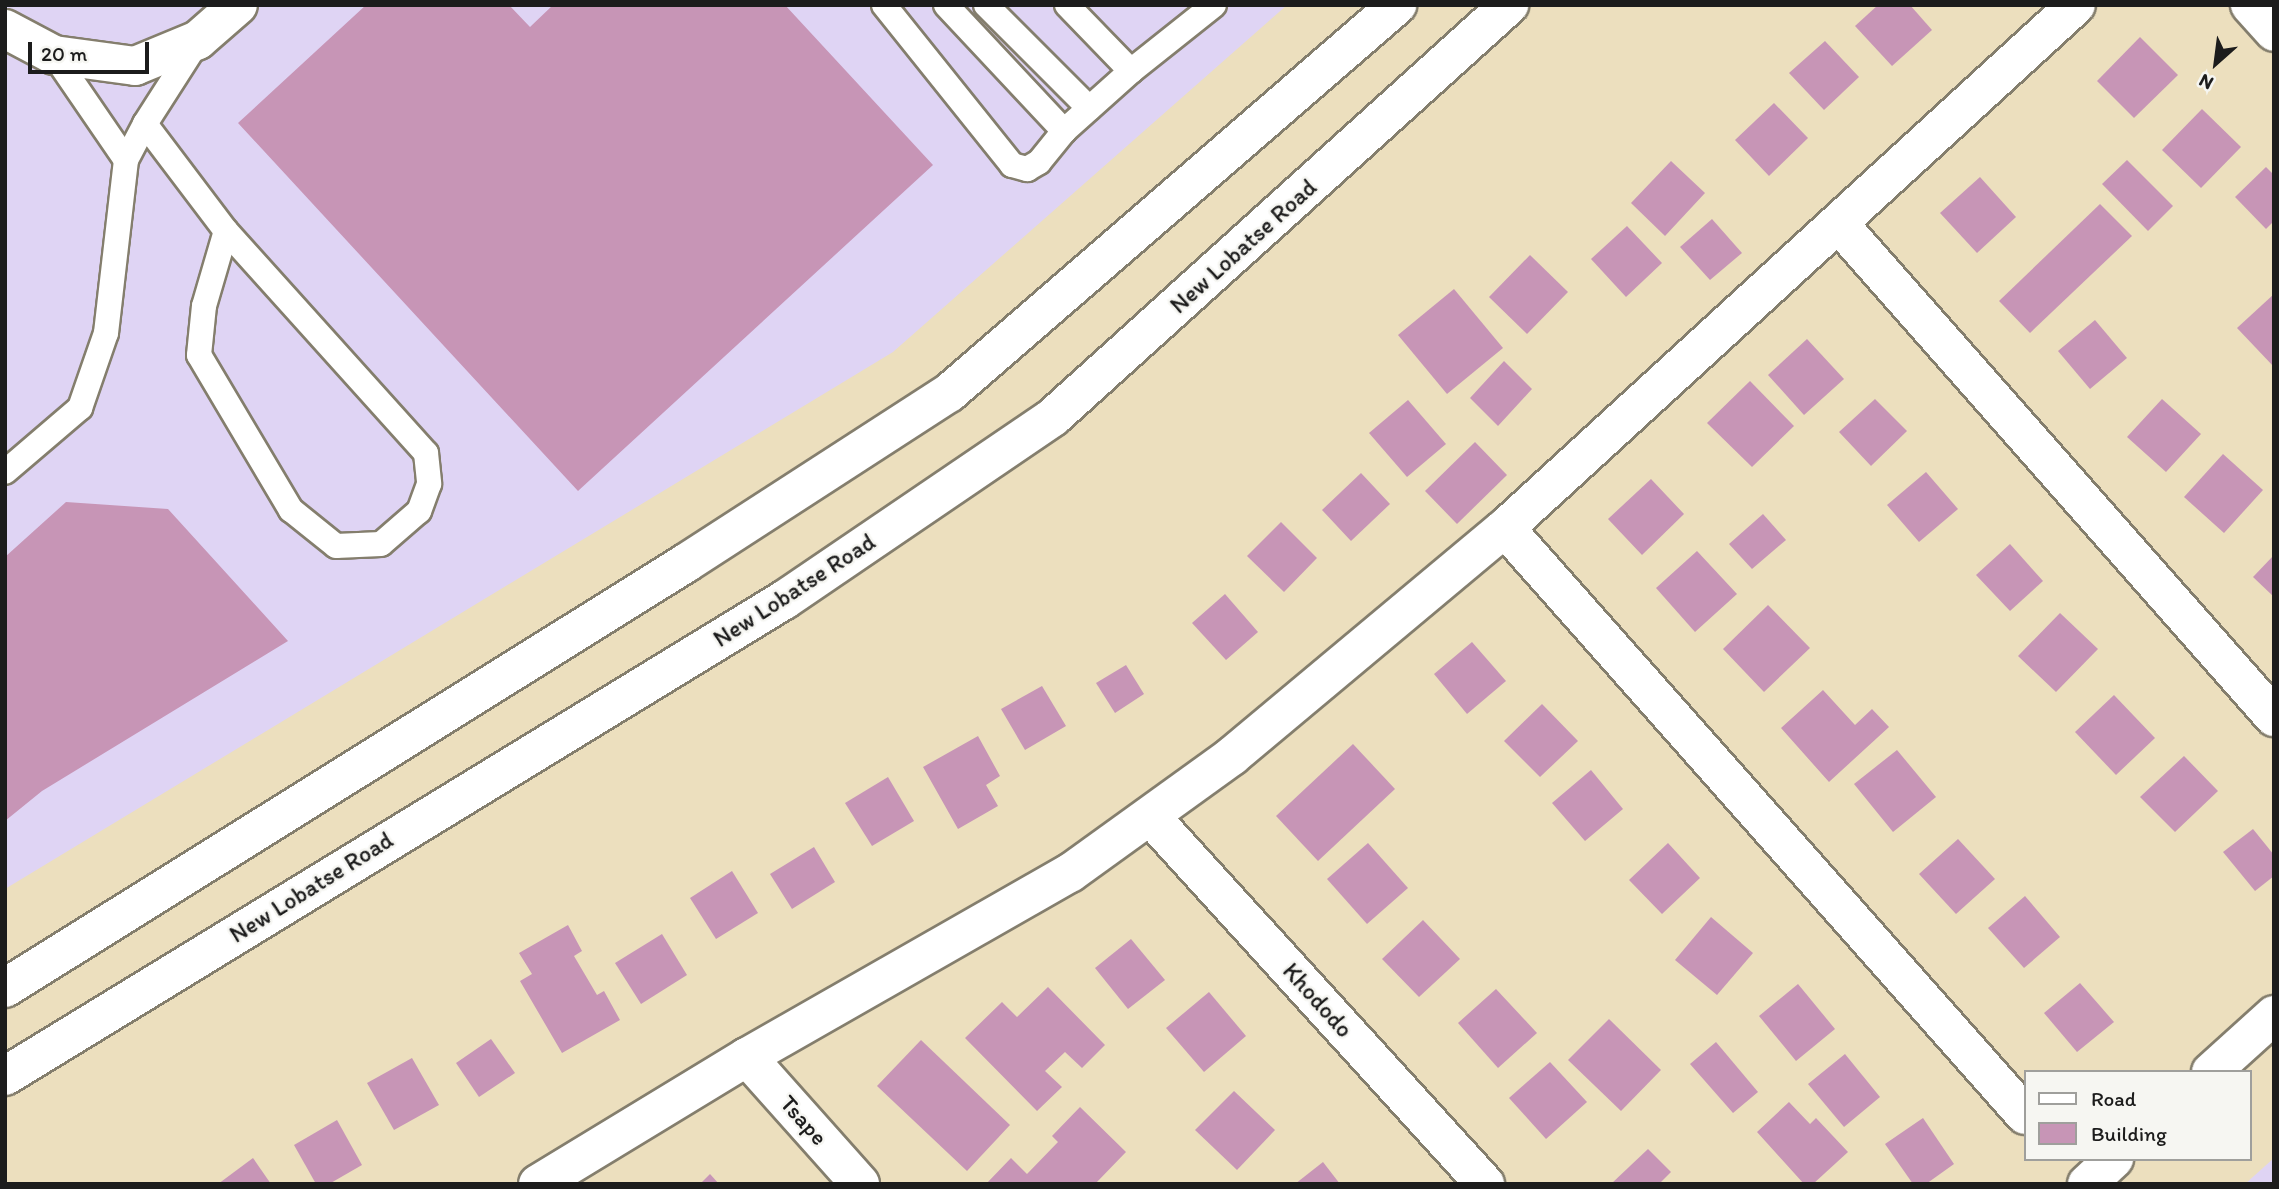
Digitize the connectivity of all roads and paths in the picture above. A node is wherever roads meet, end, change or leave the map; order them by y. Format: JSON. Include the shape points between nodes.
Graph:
{"nodes":[{"id":1,"x":237,"y":5,"type":"edge"},
{"id":2,"x":884,"y":5,"type":"edge"},
{"id":3,"x":946,"y":5,"type":"edge"},
{"id":4,"x":986,"y":5,"type":"edge"},
{"id":5,"x":1067,"y":5,"type":"edge"},
{"id":6,"x":1397,"y":5,"type":"edge"},
{"id":7,"x":1509,"y":5,"type":"edge"},
{"id":8,"x":2076,"y":5,"type":"edge"},
{"id":9,"x":2250,"y":5,"type":"edge"},
{"id":10,"x":1203,"y":9,"type":"edge"},
{"id":11,"x":5,"y":29,"type":"edge"},
{"id":12,"x":2274,"y":32,"type":"edge"},
{"id":13,"x":198,"y":40,"type":"junction"},
{"id":14,"x":54,"y":55,"type":"junction"},
{"id":15,"x":1131,"y":71,"type":"junction"},
{"id":16,"x":1089,"y":108,"type":"junction"},
{"id":17,"x":145,"y":124,"type":"junction"},
{"id":18,"x":1064,"y":131,"type":"junction"},
{"id":19,"x":126,"y":160,"type":"junction"},
{"id":20,"x":1838,"y":223,"type":"junction"},
{"id":21,"x":226,"y":231,"type":"junction"},
{"id":22,"x":5,"y":472,"type":"edge"},
{"id":23,"x":1505,"y":528,"type":"junction"},
{"id":24,"x":2274,"y":717,"type":"edge"},
{"id":25,"x":1150,"y":816,"type":"junction"},
{"id":26,"x":5,"y":988,"type":"edge"},
{"id":27,"x":2274,"y":1015,"type":"edge"},
{"id":28,"x":747,"y":1057,"type":"junction"},
{"id":29,"x":2213,"y":1070,"type":"edge"},
{"id":30,"x":5,"y":1076,"type":"edge"},
{"id":31,"x":2024,"y":1114,"type":"edge"},
{"id":32,"x":2067,"y":1161,"type":"edge"},
{"id":33,"x":2112,"y":1161,"type":"edge"},
{"id":34,"x":538,"y":1184,"type":"edge"},
{"id":35,"x":860,"y":1184,"type":"edge"},
{"id":36,"x":1485,"y":1184,"type":"edge"},
{"id":37,"x":2087,"y":1184,"type":"edge"}],
"edges":[{"from":1,"to":13,"type":"street"},
{"from":2,"to":18,"type":"lane","via":[[1012,164],[1027,169],[1039,162]]},
{"from":3,"to":18,"type":"lane"},
{"from":4,"to":16,"type":"lane"},
{"from":5,"to":15,"type":"lane"},
{"from":6,"to":26,"type":"street","via":[[950,394]]},
{"from":7,"to":30,"type":"street","name":"New Lobatse Road","via":[[1054,417],[784,600]]},
{"from":8,"to":20,"type":"street"},
{"from":9,"to":12,"type":"street"},
{"from":10,"to":15,"type":"lane"},
{"from":11,"to":14,"type":"street"},
{"from":13,"to":14,"type":"street","via":[[135,66]]},
{"from":13,"to":17,"type":"lane"},
{"from":14,"to":19,"type":"lane"},
{"from":15,"to":16,"type":"lane"},
{"from":16,"to":18,"type":"lane"},
{"from":17,"to":19,"type":"lane"},
{"from":17,"to":21,"type":"lane"},
{"from":19,"to":22,"type":"lane","via":[[106,333],[80,408]]},
{"from":20,"to":23,"type":"street"},
{"from":20,"to":24,"type":"street"},
{"from":21,"to":21,"type":"lane","via":[[426,453],[429,484],[419,511],[381,544],[336,547],[292,510],[199,355],[204,306]]},
{"from":23,"to":25,"type":"street","via":[[1232,756]]},
{"from":23,"to":31,"type":"street"},
{"from":25,"to":28,"type":"street","via":[[1070,873]]},
{"from":25,"to":36,"type":"street","name":"Khododo"},
{"from":27,"to":29,"type":"street"},
{"from":28,"to":34,"type":"street"},
{"from":28,"to":35,"type":"street","name":"Tsape"},
{"from":32,"to":37,"type":"street"},
{"from":33,"to":37,"type":"street"}]}
